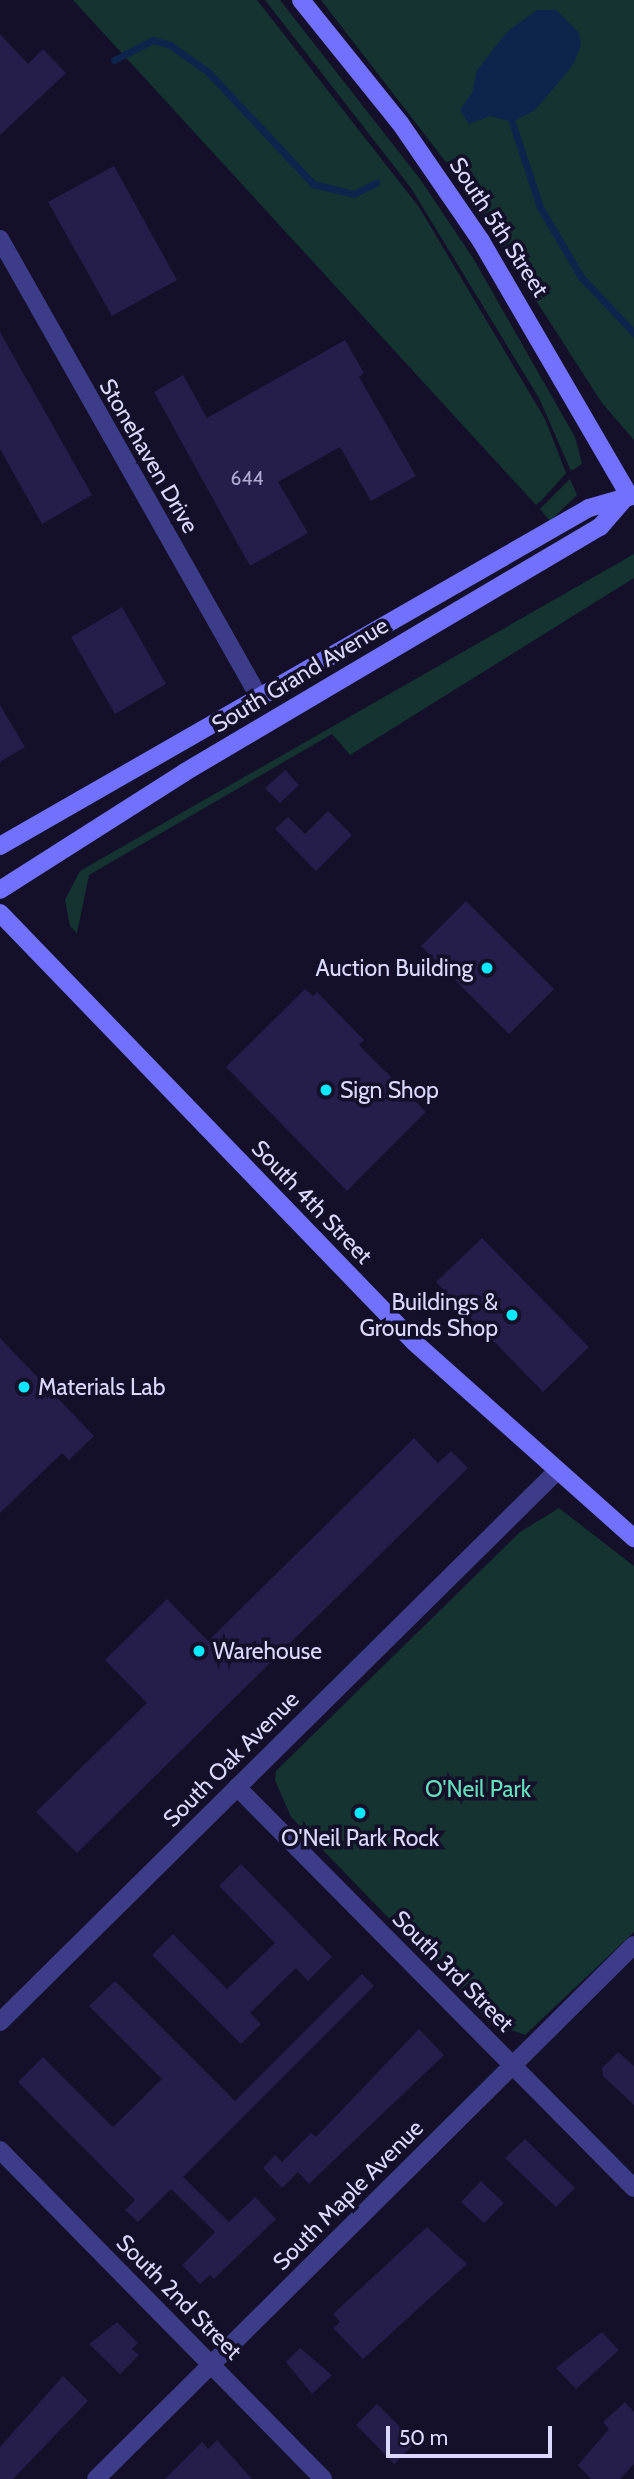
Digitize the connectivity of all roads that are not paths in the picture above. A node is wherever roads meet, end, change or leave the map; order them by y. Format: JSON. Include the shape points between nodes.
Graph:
{"nodes":[{"id":1,"x":301,"y":0,"type":"edge"},
{"id":2,"x":0,"y":239,"type":"edge"},
{"id":3,"x":629,"y":498,"type":"edge"},
{"id":4,"x":258,"y":695,"type":"junction"},
{"id":5,"x":0,"y":846,"type":"edge"},
{"id":6,"x":0,"y":890,"type":"edge"},
{"id":7,"x":0,"y":913,"type":"edge"},
{"id":8,"x":556,"y":1472,"type":"junction"},
{"id":9,"x":634,"y":1538,"type":"edge"},
{"id":10,"x":237,"y":1787,"type":"junction"},
{"id":11,"x":634,"y":1945,"type":"edge"},
{"id":12,"x":0,"y":2022,"type":"edge"},
{"id":13,"x":513,"y":2066,"type":"junction"},
{"id":14,"x":0,"y":2150,"type":"edge"},
{"id":15,"x":634,"y":2188,"type":"edge"},
{"id":16,"x":211,"y":2365,"type":"junction"},
{"id":17,"x":96,"y":2479,"type":"edge"},
{"id":18,"x":323,"y":2479,"type":"edge"}],
"edges":[{"from":1,"to":3,"type":"street","name":"South 5th Street","via":[[400,123],[481,241]]},
{"from":2,"to":4,"type":"street","name":"Stonehaven Drive"},
{"from":3,"to":4,"type":"street","name":"South Grand Avenue","via":[[589,508]]},
{"from":3,"to":6,"type":"street","name":"South Grand Avenue","via":[[600,527],[185,772]]},
{"from":4,"to":5,"type":"street","name":"South Grand Avenue"},
{"from":7,"to":8,"type":"street","name":"South 4th Street","via":[[414,1342]]},
{"from":8,"to":9,"type":"street","name":"South 4th Street"},
{"from":8,"to":10,"type":"street","name":"South Oak Avenue"},
{"from":10,"to":12,"type":"street","name":"South Oak Avenue"},
{"from":10,"to":13,"type":"street","name":"South 3rd Street"},
{"from":11,"to":13,"type":"street","name":"South Maple Avenue"},
{"from":13,"to":15,"type":"street","name":"South 3rd Street"},
{"from":13,"to":16,"type":"street","name":"South Maple Avenue"},
{"from":14,"to":16,"type":"street","name":"South 2nd Street"},
{"from":16,"to":17,"type":"street","name":"South Maple Avenue"},
{"from":16,"to":18,"type":"street","name":"South 2nd Street"}]}
